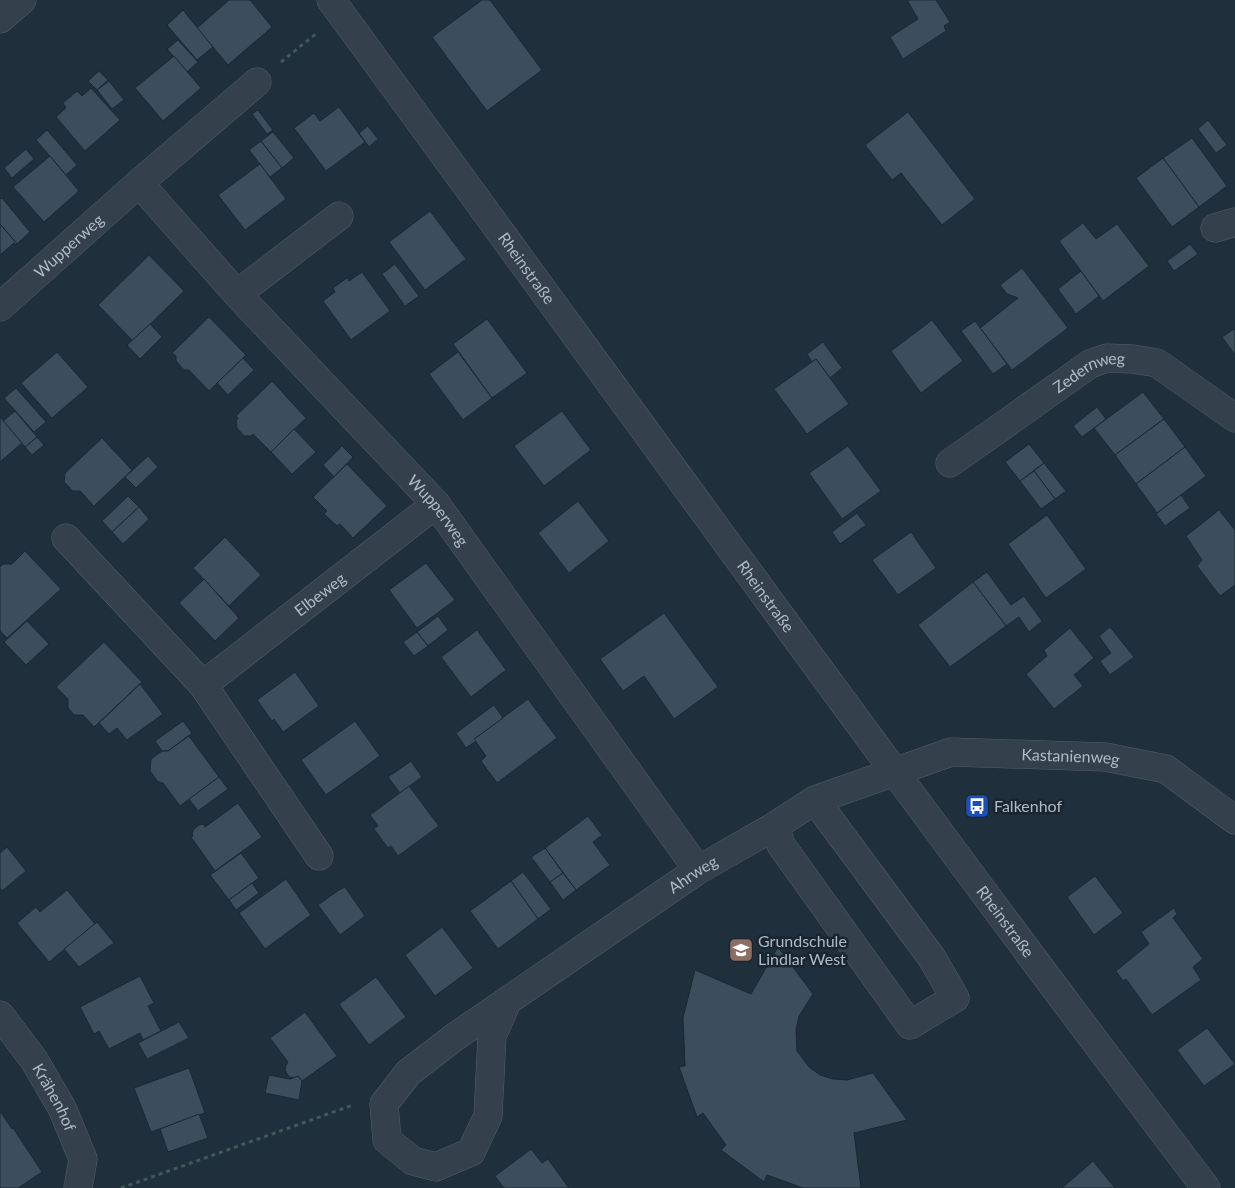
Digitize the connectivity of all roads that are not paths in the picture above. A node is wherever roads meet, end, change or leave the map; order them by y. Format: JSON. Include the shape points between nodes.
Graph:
{"nodes":[{"id":1,"x":22,"y":0,"type":"edge"},
{"id":2,"x":336,"y":7,"type":"edge"},
{"id":3,"x":0,"y":19,"type":"edge"},
{"id":4,"x":257,"y":82,"type":"road end"},
{"id":5,"x":140,"y":183,"type":"junction"},
{"id":6,"x":339,"y":216,"type":"dead end"},
{"id":7,"x":237,"y":294,"type":"junction"},
{"id":8,"x":0,"y":307,"type":"edge"},
{"id":9,"x":1235,"y":418,"type":"edge"},
{"id":10,"x":950,"y":463,"type":"dead end"},
{"id":11,"x":436,"y":504,"type":"junction"},
{"id":12,"x":66,"y":538,"type":"dead end"},
{"id":13,"x":203,"y":685,"type":"junction"},
{"id":14,"x":893,"y":772,"type":"junction"},
{"id":15,"x":815,"y":800,"type":"junction"},
{"id":16,"x":1235,"y":820,"type":"edge"},
{"id":17,"x":775,"y":826,"type":"junction"},
{"id":18,"x":319,"y":856,"type":"dead end"},
{"id":19,"x":698,"y":870,"type":"junction"},
{"id":20,"x":507,"y":1002,"type":"junction"},
{"id":21,"x":0,"y":1015,"type":"edge"},
{"id":22,"x":78,"y":1188,"type":"edge"},
{"id":23,"x":1206,"y":1188,"type":"edge"}],
"edges":[{"from":1,"to":3,"type":"street"},
{"from":2,"to":14,"type":"street","name":"Rheinstraße"},
{"from":4,"to":5,"type":"street","name":"Wupperweg"},
{"from":5,"to":7,"type":"street","name":"Wupperweg"},
{"from":5,"to":8,"type":"street","name":"Wupperweg"},
{"from":6,"to":7,"type":"street"},
{"from":7,"to":11,"type":"street","name":"Wupperweg"},
{"from":9,"to":10,"type":"street","name":"Zedernweg","via":[[1157,363],[1107,358],[1090,364]]},
{"from":11,"to":13,"type":"street","name":"Elbeweg"},
{"from":11,"to":19,"type":"street","name":"Wupperweg"},
{"from":12,"to":13,"type":"street"},
{"from":13,"to":18,"type":"street"},
{"from":14,"to":15,"type":"street","name":"Ahrweg"},
{"from":14,"to":16,"type":"street","name":"Kastanienweg","via":[[950,752],[1105,757],[1166,770]]},
{"from":14,"to":23,"type":"street","name":"Rheinstraße"},
{"from":15,"to":17,"type":"street","name":"Ahrweg"},
{"from":15,"to":17,"type":"street","via":[[932,958],[955,998],[910,1025],[781,845]]},
{"from":17,"to":19,"type":"street","name":"Ahrweg"},
{"from":19,"to":20,"type":"street","name":"Ahrweg"},
{"from":20,"to":20,"type":"street","name":"Ahrweg","via":[[408,1073],[384,1104],[387,1140],[412,1160],[436,1167],[471,1152],[488,1116],[492,1036]]},
{"from":21,"to":22,"type":"street","name":"Krähenhof","via":[[34,1060],[62,1108],[83,1159]]}]}
